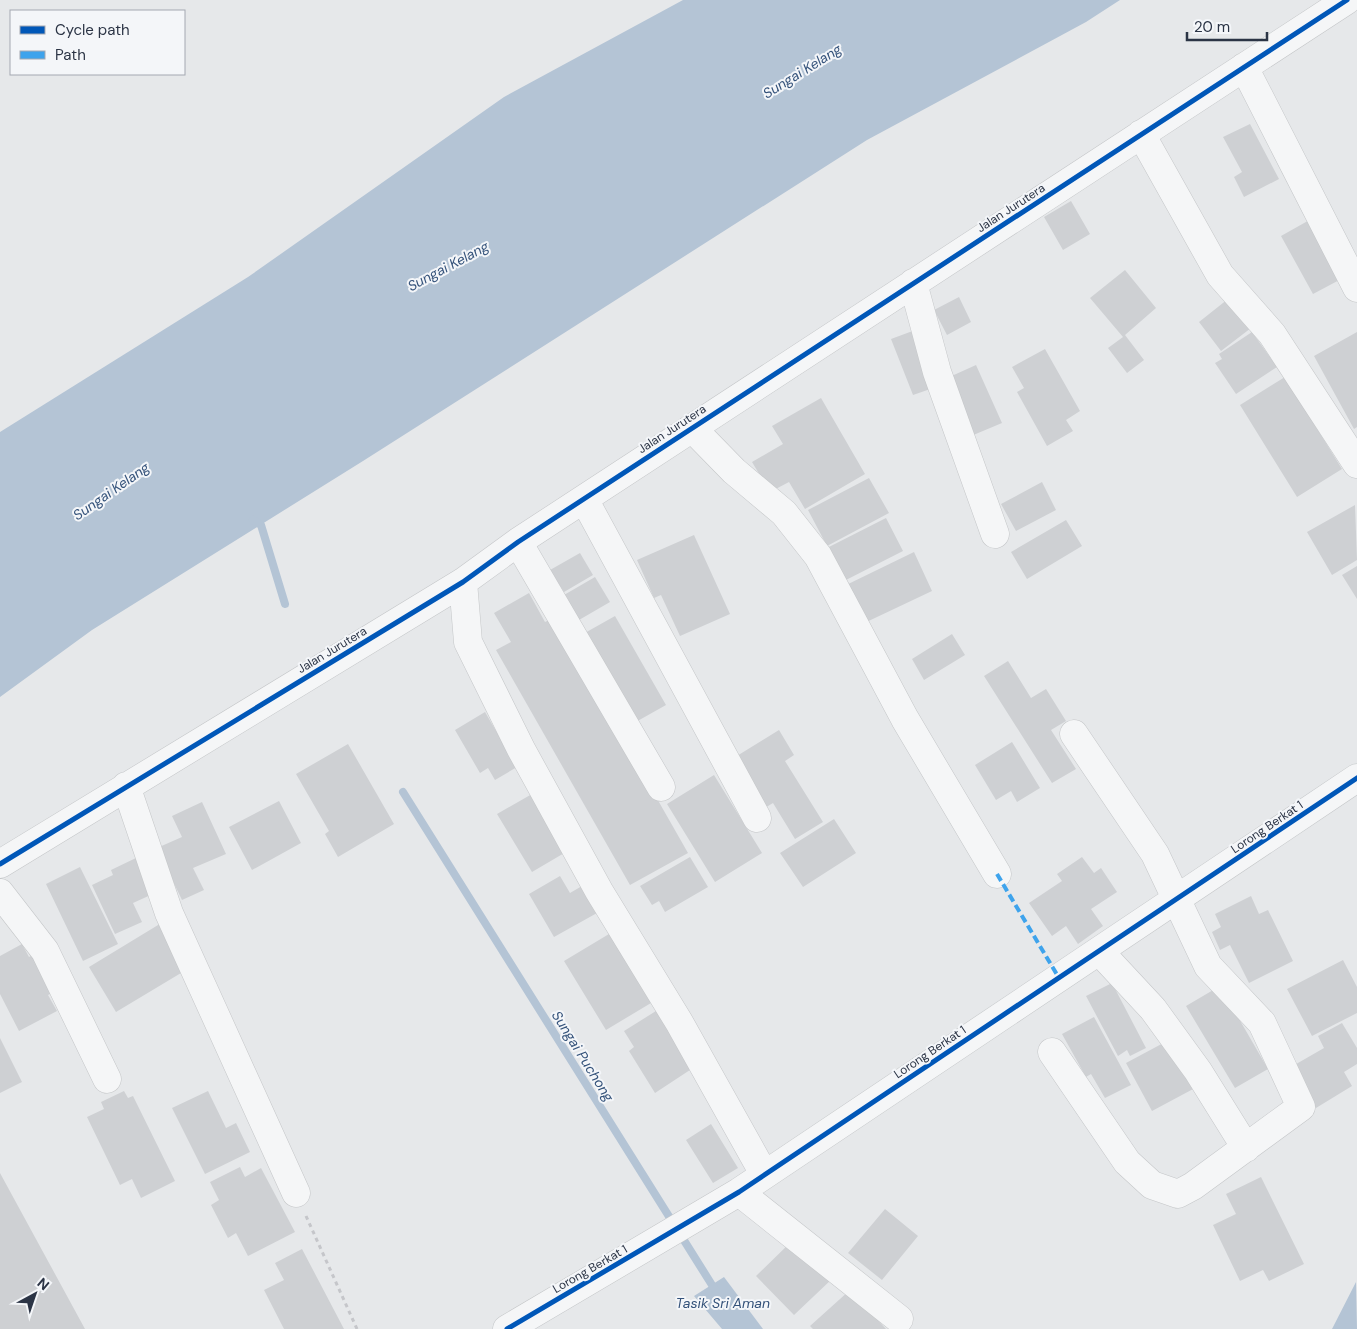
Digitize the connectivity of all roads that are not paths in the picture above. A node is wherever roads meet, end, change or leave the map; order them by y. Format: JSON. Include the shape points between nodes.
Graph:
{"nodes":[{"id":1,"x":1347,"y":0,"type":"edge"},
{"id":2,"x":1244,"y":67,"type":"junction"},
{"id":3,"x":1141,"y":134,"type":"junction"},
{"id":4,"x":913,"y":284,"type":"junction"},
{"id":5,"x":1357,"y":288,"type":"edge"},
{"id":6,"x":692,"y":428,"type":"junction"},
{"id":7,"x":1357,"y":464,"type":"edge"},
{"id":8,"x":584,"y":499,"type":"junction"},
{"id":9,"x":995,"y":534,"type":"dead end"},
{"id":10,"x":518,"y":542,"type":"junction"},
{"id":11,"x":463,"y":582,"type":"junction"},
{"id":12,"x":1074,"y":734,"type":"dead end"},
{"id":13,"x":1357,"y":778,"type":"edge"},
{"id":14,"x":126,"y":786,"type":"junction"},
{"id":15,"x":661,"y":787,"type":"dead end"},
{"id":16,"x":757,"y":818,"type":"dead end"},
{"id":17,"x":0,"y":864,"type":"edge"},
{"id":18,"x":997,"y":874,"type":"dead end"},
{"id":19,"x":0,"y":893,"type":"edge"},
{"id":20,"x":1176,"y":900,"type":"junction"},
{"id":21,"x":1099,"y":951,"type":"junction"},
{"id":22,"x":1052,"y":1052,"type":"dead end"},
{"id":23,"x":107,"y":1079,"type":"dead end"},
{"id":24,"x":1246,"y":1148,"type":"junction"},
{"id":25,"x":764,"y":1174,"type":"junction"},
{"id":26,"x":739,"y":1192,"type":"junction"},
{"id":27,"x":296,"y":1193,"type":"road end"},
{"id":28,"x":899,"y":1319,"type":"dead end"},
{"id":29,"x":506,"y":1329,"type":"edge"}],
"edges":[{"from":1,"to":2,"type":"street","name":"Jalan Jurutera"},
{"from":2,"to":3,"type":"street","name":"Jalan Jurutera"},
{"from":2,"to":5,"type":"street"},
{"from":3,"to":4,"type":"street","name":"Jalan Jurutera"},
{"from":3,"to":7,"type":"street","via":[[1220,275],[1272,334]]},
{"from":4,"to":6,"type":"street","name":"Jalan Jurutera"},
{"from":4,"to":9,"type":"street","via":[[937,372]]},
{"from":6,"to":8,"type":"street","name":"Jalan Jurutera"},
{"from":6,"to":18,"type":"street","via":[[734,471],[784,514],[818,556],[905,719]]},
{"from":8,"to":10,"type":"street","name":"Jalan Jurutera"},
{"from":8,"to":16,"type":"street"},
{"from":10,"to":11,"type":"street","name":"Jalan Jurutera"},
{"from":10,"to":15,"type":"street"},
{"from":11,"to":14,"type":"street","name":"Jalan Jurutera"},
{"from":11,"to":25,"type":"street","via":[[468,642],[521,749],[599,891],[679,1022]]},
{"from":12,"to":20,"type":"street","via":[[1155,854]]},
{"from":13,"to":20,"type":"street","name":"Lorong Berkat 1"},
{"from":14,"to":17,"type":"street","name":"Jalan Jurutera"},
{"from":14,"to":27,"type":"street","via":[[169,913]]},
{"from":19,"to":23,"type":"street","via":[[45,951]]},
{"from":20,"to":21,"type":"street","name":"Lorong Berkat 1"},
{"from":20,"to":24,"type":"street","via":[[1208,966],[1262,1023],[1301,1107]]},
{"from":21,"to":24,"type":"street","via":[[1153,1009],[1198,1071]]},
{"from":21,"to":25,"type":"street","name":"Lorong Berkat 1"},
{"from":22,"to":24,"type":"street","via":[[1127,1162],[1152,1186],[1178,1194]]},
{"from":25,"to":26,"type":"street","name":"Lorong Berkat 1"},
{"from":26,"to":28,"type":"street"},
{"from":26,"to":29,"type":"street","name":"Lorong Berkat 1"}]}
